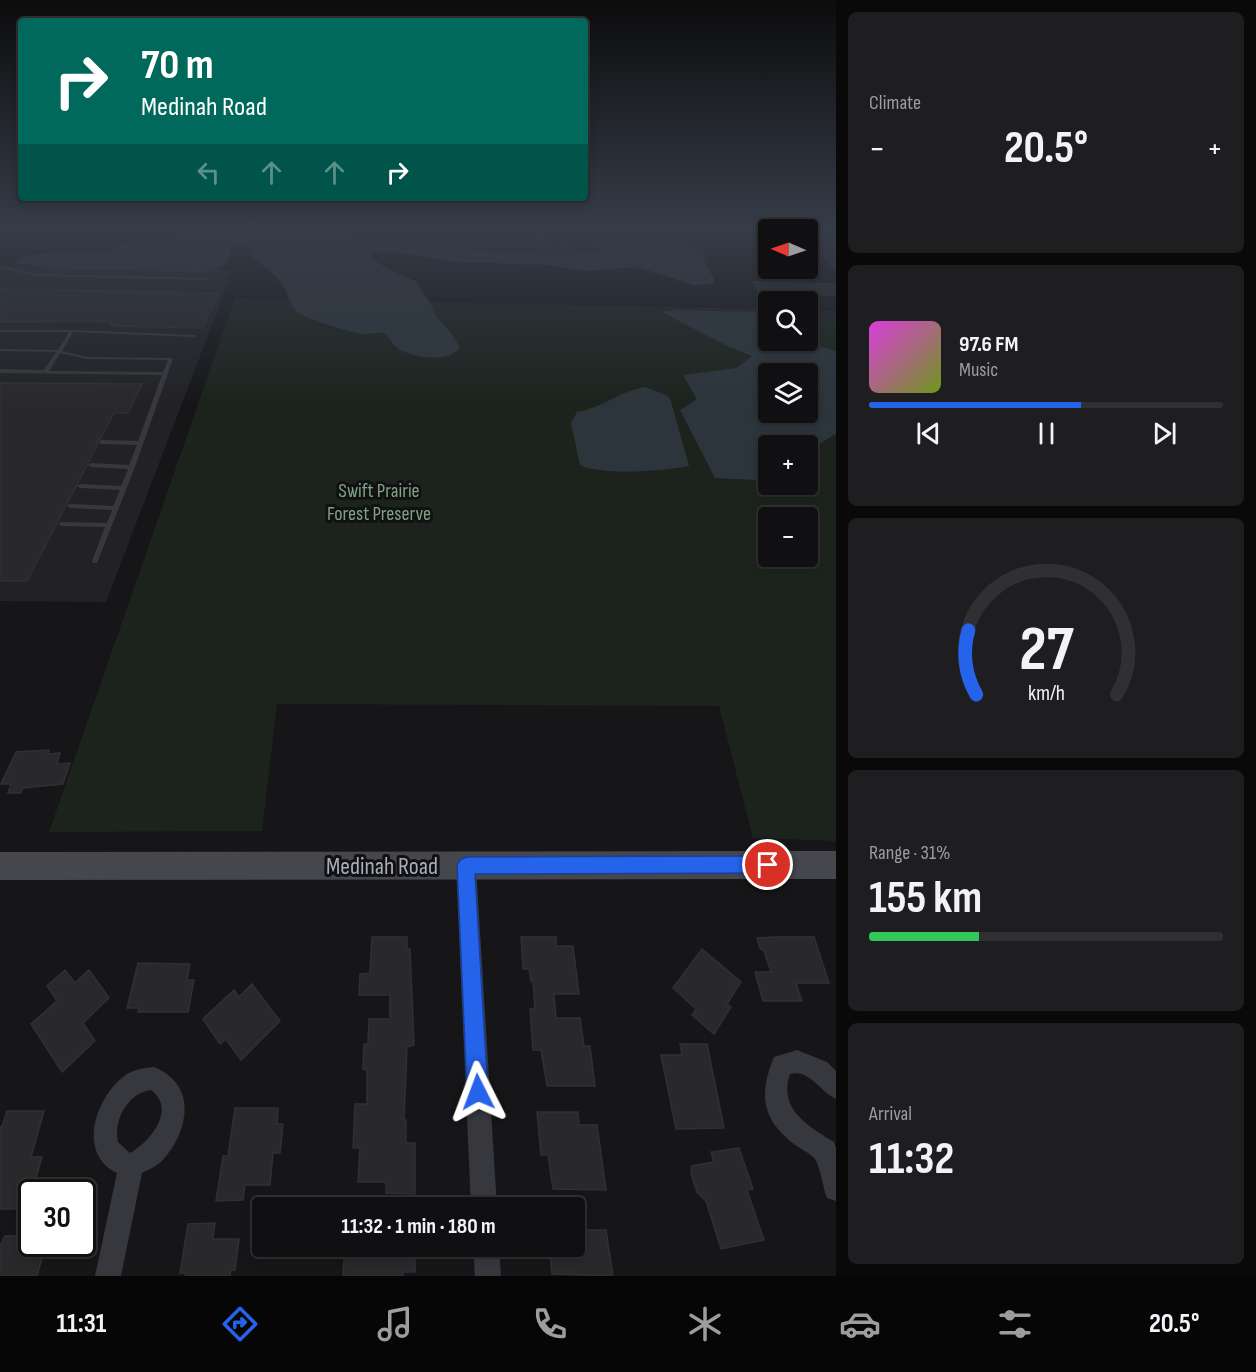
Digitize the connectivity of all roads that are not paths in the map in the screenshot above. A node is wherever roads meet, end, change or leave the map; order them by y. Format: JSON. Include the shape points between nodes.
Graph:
{"nodes":[{"id":1,"x":0,"y":331,"type":"edge"},
{"id":2,"x":72,"y":331,"type":"junction"},
{"id":3,"x":194,"y":336,"type":"dead end"},
{"id":4,"x":0,"y":350,"type":"edge"},
{"id":5,"x":57,"y":351,"type":"junction"},
{"id":6,"x":0,"y":371,"type":"edge"},
{"id":7,"x":46,"y":372,"type":"junction"},
{"id":8,"x":165,"y":374,"type":"junction"},
{"id":9,"x":101,"y":442,"type":"dead end"},
{"id":10,"x":140,"y":443,"type":"junction"},
{"id":11,"x":91,"y":465,"type":"dead end"},
{"id":12,"x":132,"y":466,"type":"junction"},
{"id":13,"x":80,"y":486,"type":"dead end"},
{"id":14,"x":124,"y":488,"type":"junction"},
{"id":15,"x":70,"y":506,"type":"dead end"},
{"id":16,"x":116,"y":508,"type":"junction"},
{"id":17,"x":61,"y":524,"type":"dead end"},
{"id":18,"x":109,"y":525,"type":"junction"},
{"id":19,"x":95,"y":561,"type":"dead end"},
{"id":20,"x":836,"y":865,"type":"edge"},
{"id":21,"x":0,"y":866,"type":"edge"},
{"id":22,"x":466,"y":866,"type":"junction"},
{"id":23,"x":836,"y":1087,"type":"edge"},
{"id":24,"x":830,"y":1147,"type":"edge"},
{"id":25,"x":131,"y":1166,"type":"dead end"},
{"id":26,"x":836,"y":1189,"type":"edge"},
{"id":27,"x":483,"y":1197,"type":"edge"},
{"id":28,"x":487,"y":1257,"type":"edge"},
{"id":29,"x":108,"y":1276,"type":"edge"},
{"id":30,"x":488,"y":1276,"type":"edge"}],
"edges":[{"from":1,"to":2,"type":"lane"},
{"from":2,"to":3,"type":"lane"},
{"from":2,"to":5,"type":"lane"},
{"from":4,"to":5,"type":"lane"},
{"from":5,"to":7,"type":"lane"},
{"from":5,"to":8,"type":"lane","via":[[87,358],[171,360]]},
{"from":6,"to":7,"type":"lane"},
{"from":7,"to":8,"type":"lane"},
{"from":8,"to":10,"type":"lane"},
{"from":9,"to":10,"type":"lane"},
{"from":10,"to":12,"type":"lane"},
{"from":11,"to":12,"type":"lane"},
{"from":12,"to":14,"type":"lane"},
{"from":13,"to":14,"type":"lane"},
{"from":14,"to":16,"type":"lane"},
{"from":15,"to":16,"type":"lane"},
{"from":16,"to":18,"type":"lane"},
{"from":17,"to":18,"type":"lane"},
{"from":18,"to":19,"type":"lane"},
{"from":20,"to":22,"type":"street","name":"Medinah Road"},
{"from":21,"to":22,"type":"street","name":"Medinah Road"},
{"from":22,"to":27,"type":"street"},
{"from":23,"to":24,"type":"street","via":[[819,1070],[797,1061],[782,1065],[776,1077],[775,1099],[782,1117],[799,1135]]},
{"from":24,"to":26,"type":"street"},
{"from":25,"to":29,"type":"street"},
{"from":28,"to":30,"type":"street"}]}
